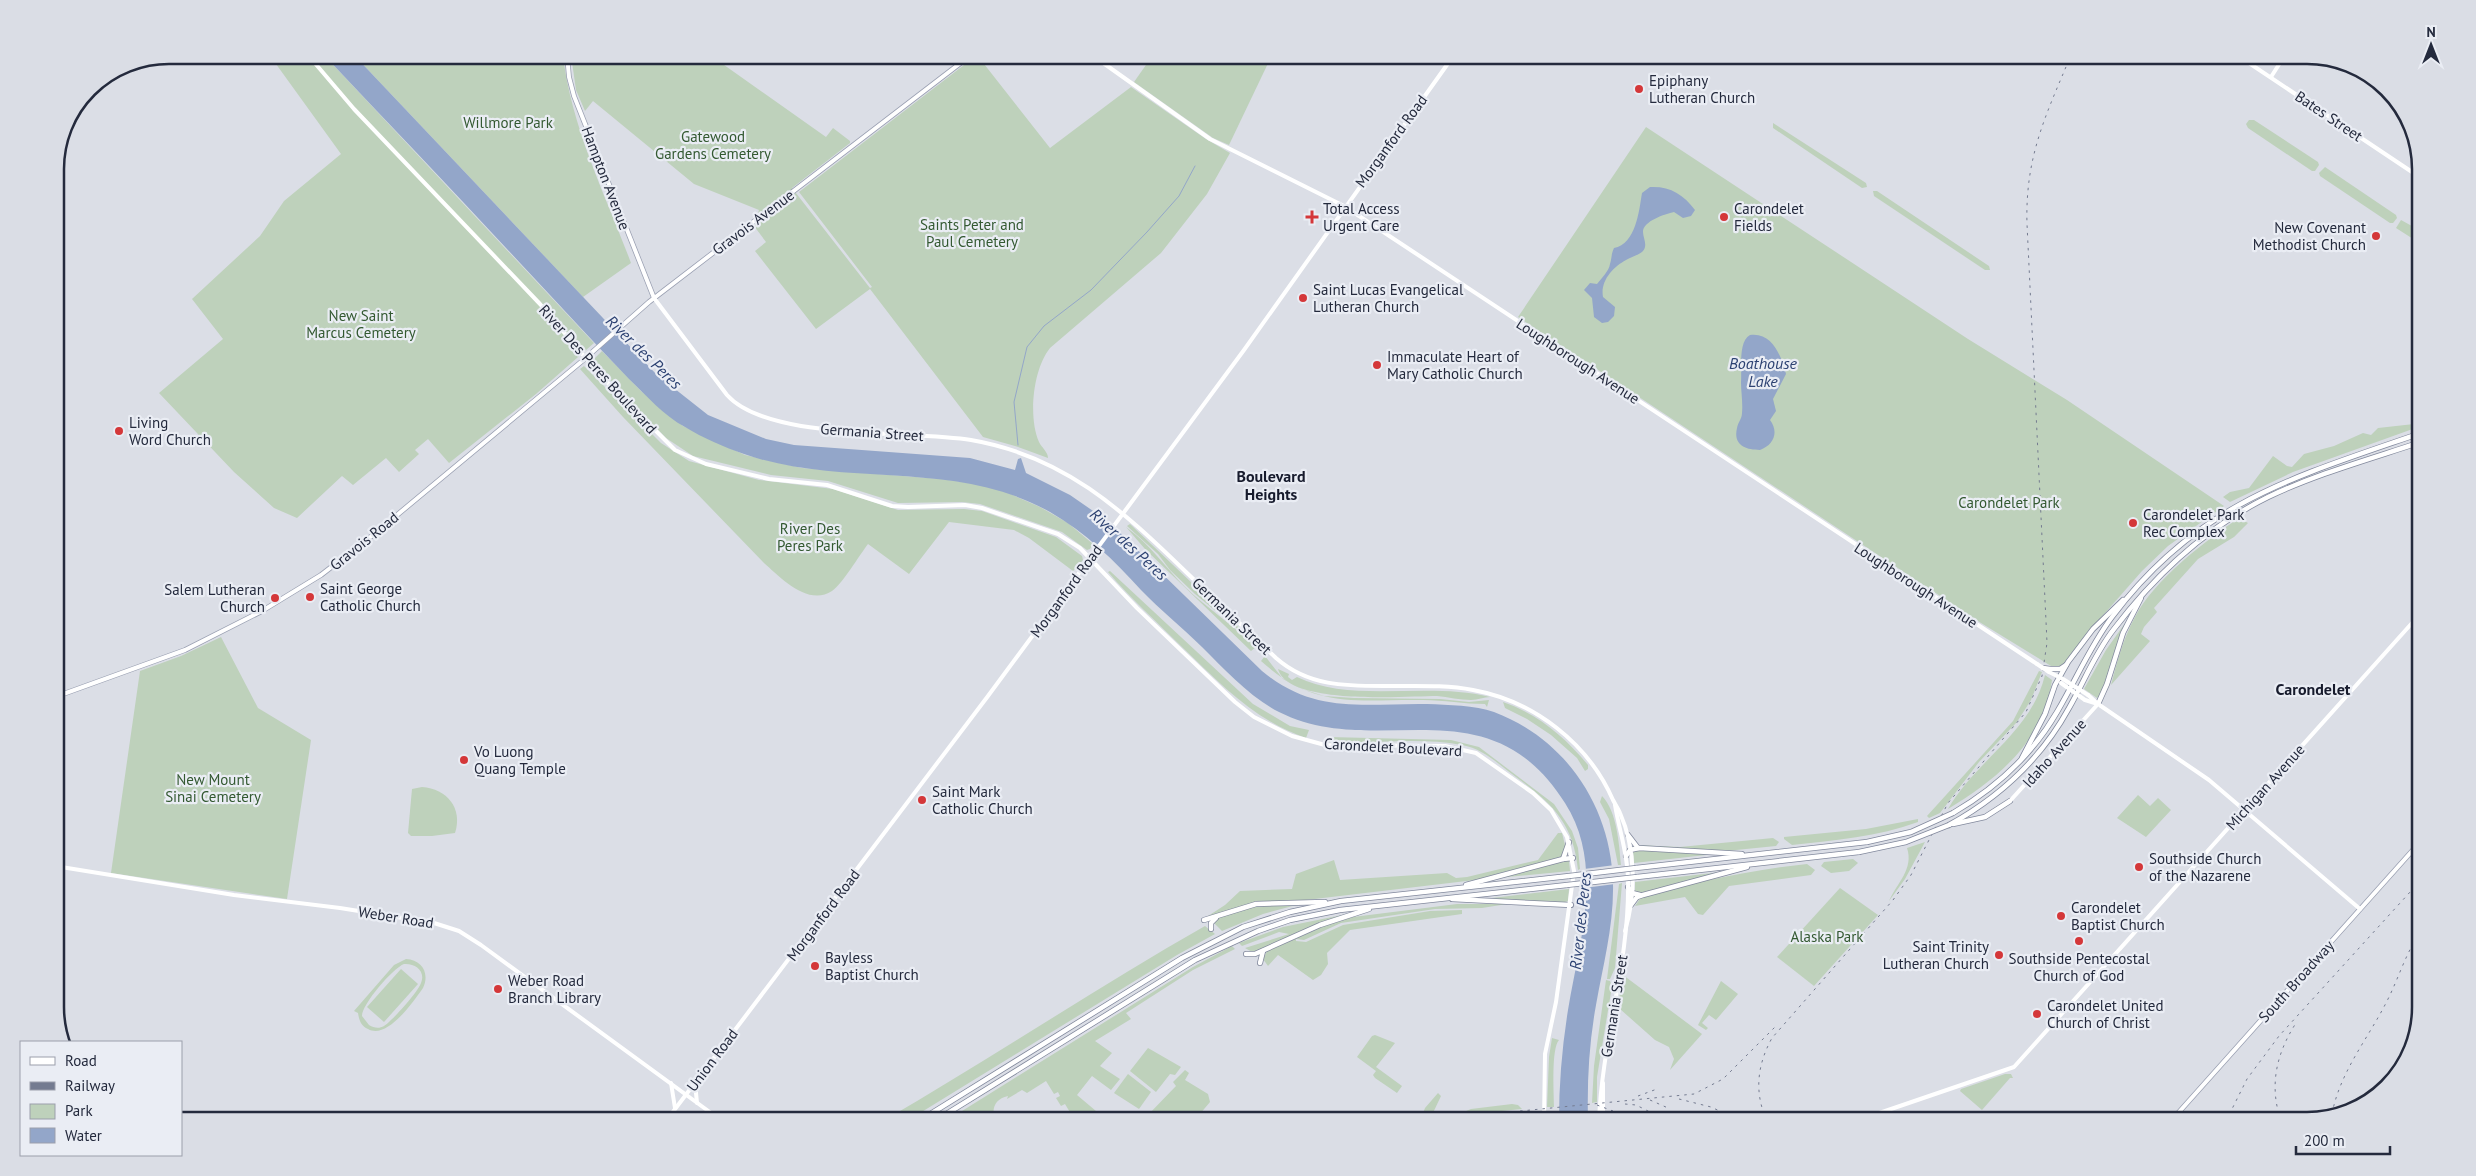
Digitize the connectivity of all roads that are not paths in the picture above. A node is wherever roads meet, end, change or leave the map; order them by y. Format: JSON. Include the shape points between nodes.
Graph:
{"nodes":[{"id":1,"x":316,"y":64,"type":"edge"},
{"id":2,"x":569,"y":64,"type":"edge"},
{"id":3,"x":959,"y":64,"type":"edge"},
{"id":4,"x":1105,"y":64,"type":"edge"},
{"id":5,"x":1447,"y":64,"type":"edge"},
{"id":6,"x":2250,"y":64,"type":"edge"},
{"id":7,"x":2279,"y":64,"type":"edge"},
{"id":8,"x":2270,"y":78,"type":"junction"},
{"id":9,"x":2412,"y":172,"type":"edge"},
{"id":10,"x":1344,"y":206,"type":"junction"},
{"id":11,"x":654,"y":298,"type":"junction"},
{"id":12,"x":585,"y":358,"type":"junction"},
{"id":13,"x":540,"y":396,"type":"joint"},
{"id":14,"x":2412,"y":436,"type":"edge"},
{"id":15,"x":2412,"y":445,"type":"edge"},
{"id":16,"x":1123,"y":512,"type":"junction"},
{"id":17,"x":1090,"y":558,"type":"junction"},
{"id":18,"x":2130,"y":594,"type":"junction"},
{"id":19,"x":2142,"y":595,"type":"junction"},
{"id":20,"x":2412,"y":623,"type":"edge"},
{"id":21,"x":2068,"y":662,"type":"junction"},
{"id":22,"x":2043,"y":668,"type":"joint"},
{"id":23,"x":2050,"y":670,"type":"junction"},
{"id":24,"x":2061,"y":680,"type":"junction"},
{"id":25,"x":64,"y":694,"type":"edge"},
{"id":26,"x":2098,"y":704,"type":"junction"},
{"id":27,"x":2019,"y":763,"type":"junction"},
{"id":28,"x":2010,"y":801,"type":"joint"},
{"id":29,"x":1615,"y":805,"type":"junction"},
{"id":30,"x":2244,"y":810,"type":"junction"},
{"id":31,"x":1949,"y":825,"type":"junction"},
{"id":32,"x":1628,"y":835,"type":"junction"},
{"id":33,"x":1569,"y":842,"type":"junction"},
{"id":34,"x":1639,"y":848,"type":"junction"},
{"id":35,"x":1630,"y":850,"type":"junction"},
{"id":36,"x":2412,"y":850,"type":"edge"},
{"id":37,"x":1756,"y":855,"type":"junction"},
{"id":38,"x":1626,"y":856,"type":"junction"},
{"id":39,"x":1563,"y":858,"type":"junction"},
{"id":40,"x":1573,"y":858,"type":"junction"},
{"id":41,"x":1758,"y":863,"type":"junction"},
{"id":42,"x":64,"y":867,"type":"edge"},
{"id":43,"x":1628,"y":887,"type":"junction"},
{"id":44,"x":1453,"y":889,"type":"junction"},
{"id":45,"x":1632,"y":893,"type":"junction"},
{"id":46,"x":1643,"y":895,"type":"junction"},
{"id":47,"x":1444,"y":898,"type":"junction"},
{"id":48,"x":1341,"y":901,"type":"junction"},
{"id":49,"x":1571,"y":905,"type":"junction"},
{"id":50,"x":1631,"y":905,"type":"junction"},
{"id":51,"x":1378,"y":906,"type":"junction"},
{"id":52,"x":2360,"y":909,"type":"junction"},
{"id":53,"x":1217,"y":917,"type":"junction"},
{"id":54,"x":1204,"y":920,"type":"dead end"},
{"id":55,"x":1211,"y":929,"type":"dead end"},
{"id":56,"x":1625,"y":931,"type":"junction"},
{"id":57,"x":1263,"y":951,"type":"junction"},
{"id":58,"x":1246,"y":954,"type":"dead end"},
{"id":59,"x":1260,"y":963,"type":"dead end"},
{"id":60,"x":758,"y":999,"type":"joint"},
{"id":61,"x":695,"y":1082,"type":"junction"},
{"id":62,"x":671,"y":1084,"type":"junction"},
{"id":63,"x":686,"y":1095,"type":"junction"},
{"id":64,"x":697,"y":1103,"type":"junction"},
{"id":65,"x":675,"y":1108,"type":"junction"},
{"id":66,"x":672,"y":1112,"type":"edge"},
{"id":67,"x":710,"y":1112,"type":"edge"},
{"id":68,"x":934,"y":1112,"type":"edge"},
{"id":69,"x":949,"y":1112,"type":"edge"},
{"id":70,"x":1544,"y":1112,"type":"edge"},
{"id":71,"x":1601,"y":1112,"type":"edge"},
{"id":72,"x":1883,"y":1112,"type":"edge"},
{"id":73,"x":2179,"y":1112,"type":"edge"}],
"edges":[{"from":1,"to":12,"type":"main road","name":"River Des Peres Boulevard","via":[[354,109],[540,304]]},
{"from":2,"to":11,"type":"main road","name":"Hampton Avenue","via":[[574,96]]},
{"from":3,"to":11,"type":"main road","name":"Gravois Avenue"},
{"from":4,"to":10,"type":"main road","name":"Loughborough Avenue","via":[[1210,139]]},
{"from":5,"to":10,"type":"main road","name":"Morganford Road"},
{"from":6,"to":8,"type":"main road","name":"Bates Street"},
{"from":7,"to":8,"type":"main road"},
{"from":8,"to":9,"type":"main road","name":"Bates Street"},
{"from":10,"to":16,"type":"main road","name":"Morganford Road","via":[[1244,350]]},
{"from":10,"to":22,"type":"main road","name":"Loughborough Avenue","bridge":true},
{"from":11,"to":12,"type":"main road","name":"Gravois Avenue"},
{"from":11,"to":16,"type":"main road","name":"Germania Street","via":[[732,400],[752,414],[813,428],[958,438],[1004,448],[1069,474]]},
{"from":12,"to":13,"type":"main road","name":"Gravois Avenue"},
{"from":12,"to":17,"type":"main road","name":"River Des Peres Boulevard","via":[[663,440],[690,458],[764,478],[833,486],[897,506],[965,505],[982,508],[1061,536]]},
{"from":13,"to":25,"type":"main road","name":"Gravois Road","via":[[373,535],[296,591],[185,650]]},
{"from":14,"to":18,"type":"highway","via":[[2296,476],[2243,501],[2184,541]]},
{"from":15,"to":19,"type":"highway","via":[[2300,483],[2254,504],[2185,551]]},
{"from":16,"to":17,"type":"main road","name":"Morganford Road"},
{"from":16,"to":29,"type":"main road","name":"Germania Street","via":[[1276,658],[1296,672],[1334,685],[1456,687],[1512,702],[1550,722],[1575,744],[1600,775]]},
{"from":17,"to":33,"type":"main road","name":"Carondelet Boulevard","via":[[1222,690],[1262,722],[1292,736],[1325,744],[1445,746],[1476,753],[1544,803],[1559,821]]},
{"from":17,"to":60,"type":"main road","name":"Morganford Road"},
{"from":18,"to":21,"type":"highway","via":[[2093,628]]},
{"from":18,"to":27,"type":"highway","via":[[2093,646],[2049,725]]},
{"from":19,"to":26,"type":"highway","via":[[2123,633]]},
{"from":19,"to":31,"type":"highway","via":[[2104,643],[2042,750],[1993,797]]},
{"from":20,"to":30,"type":"main road","name":"Michigan Avenue"},
{"from":21,"to":23,"type":"highway","via":[[2062,668]]},
{"from":21,"to":24,"type":"highway"},
{"from":22,"to":23,"type":"highway","bridge":true},
{"from":23,"to":24,"type":"main road"},
{"from":24,"to":26,"type":"main road","bridge":true},
{"from":24,"to":26,"type":"main road","bridge":true,"via":[[2085,700]]},
{"from":24,"to":27,"type":"highway"},
{"from":26,"to":28,"type":"main road","name":"Idaho Avenue"},
{"from":26,"to":30,"type":"main road","via":[[2198,771]]},
{"from":27,"to":37,"type":"highway","bridge":true,"via":[[1993,787],[1953,813],[1911,832],[1867,842]]},
{"from":28,"to":31,"type":"highway","via":[[1980,819]]},
{"from":29,"to":32,"type":"main road","name":"Germania Street"},
{"from":29,"to":38,"type":"main road","name":"Germania Street"},
{"from":30,"to":52,"type":"main road"},
{"from":30,"to":72,"type":"main road","name":"Michigan Avenue","via":[[2009,1070]]},
{"from":31,"to":41,"type":"highway","bridge":true,"via":[[1906,842],[1859,852]]},
{"from":32,"to":34,"type":"highway"},
{"from":32,"to":35,"type":"main road","name":"Germania Street"},
{"from":33,"to":39,"type":"highway"},
{"from":33,"to":40,"type":"main road","name":"Carondelet Boulevard"},
{"from":34,"to":35,"type":"highway"},
{"from":34,"to":37,"type":"highway"},
{"from":35,"to":38,"type":"highway"},
{"from":35,"to":45,"type":"main road","name":"Germania Street"},
{"from":36,"to":52,"type":"main road","name":"South Broadway"},
{"from":37,"to":44,"type":"highway","bridge":true},
{"from":38,"to":43,"type":"main road","name":"Germania Street"},
{"from":39,"to":40,"type":"highway"},
{"from":39,"to":44,"type":"highway"},
{"from":40,"to":49,"type":"main road","name":"Carondelet Boulevard"},
{"from":41,"to":46,"type":"highway"},
{"from":41,"to":47,"type":"highway","bridge":true},
{"from":42,"to":62,"type":"main road","name":"Weber Road","via":[[246,897],[363,911],[450,927],[481,945]]},
{"from":43,"to":45,"type":"highway"},
{"from":43,"to":56,"type":"main road","name":"Germania Street"},
{"from":44,"to":48,"type":"highway"},
{"from":45,"to":46,"type":"highway"},
{"from":45,"to":50,"type":"main road","name":"Germania Street"},
{"from":46,"to":50,"type":"highway"},
{"from":47,"to":49,"type":"highway"},
{"from":47,"to":51,"type":"highway"},
{"from":48,"to":53,"type":"highway","via":[[1266,903],[1239,908]]},
{"from":48,"to":68,"type":"highway","via":[[1274,916],[1212,941]]},
{"from":49,"to":70,"type":"main road","name":"Carondelet Boulevard","via":[[1546,1054]]},
{"from":50,"to":56,"type":"main road","name":"Germania Street"},
{"from":51,"to":57,"type":"highway","via":[[1320,925]]},
{"from":51,"to":69,"type":"highway","via":[[1299,918],[1226,944]]},
{"from":52,"to":73,"type":"main road","name":"South Broadway"},
{"from":53,"to":54,"type":"highway"},
{"from":53,"to":55,"type":"highway","via":[[1211,923]]},
{"from":56,"to":71,"type":"main road","name":"Germania Street"},
{"from":57,"to":58,"type":"highway"},
{"from":57,"to":59,"type":"highway"},
{"from":60,"to":61,"type":"main road","name":"Union Road"},
{"from":61,"to":63,"type":"main road","name":"Union Road"},
{"from":61,"to":64,"type":"main road"},
{"from":62,"to":63,"type":"main road","name":"Weber Road"},
{"from":62,"to":65,"type":"main road"},
{"from":63,"to":64,"type":"main road","name":"Weber Road"},
{"from":63,"to":65,"type":"main road","name":"Union Road"},
{"from":64,"to":67,"type":"main road","name":"Weber Road"},
{"from":65,"to":66,"type":"main road","name":"Union Road"}]}
